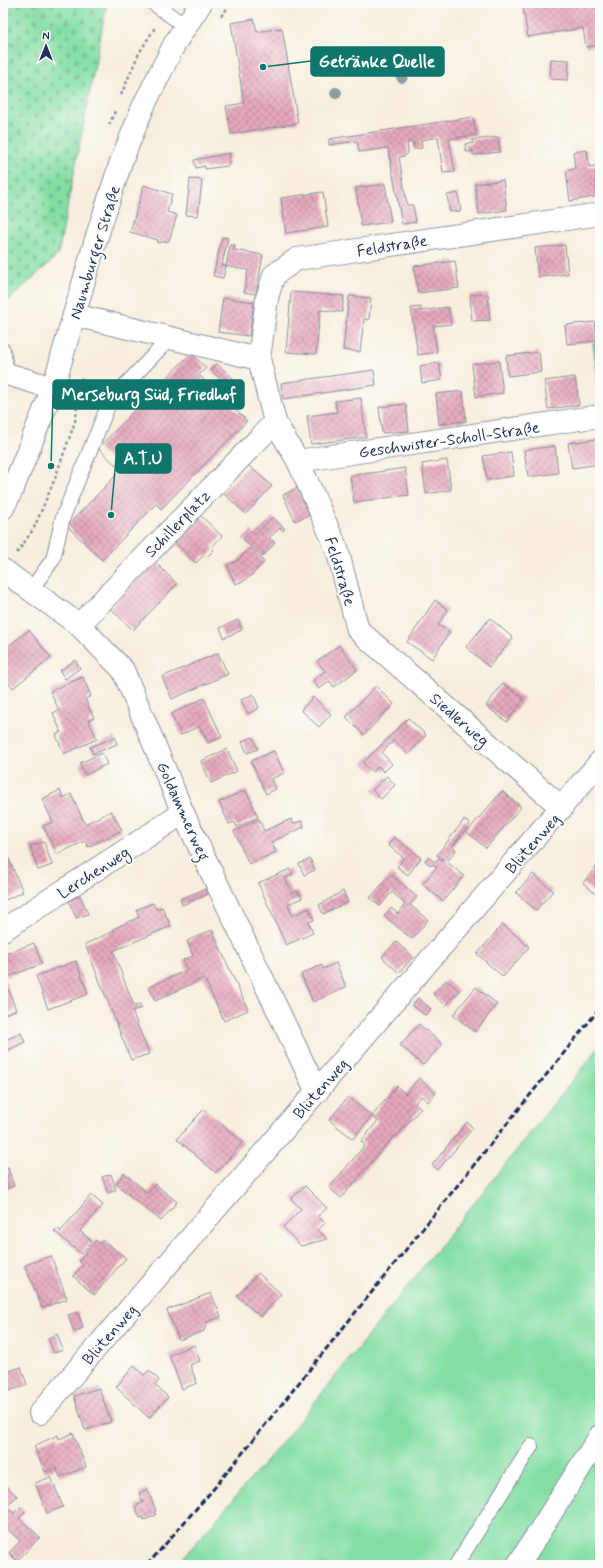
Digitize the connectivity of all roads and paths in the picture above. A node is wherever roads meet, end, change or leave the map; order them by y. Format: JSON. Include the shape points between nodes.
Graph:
{"nodes":[{"id":1,"x":153,"y":3,"type":"edge"},
{"id":2,"x":201,"y":3,"type":"edge"},
{"id":3,"x":185,"y":26,"type":"junction"},
{"id":4,"x":600,"y":214,"type":"edge"},
{"id":5,"x":74,"y":315,"type":"junction"},
{"id":6,"x":170,"y":338,"type":"junction"},
{"id":7,"x":3,"y":350,"type":"edge"},
{"id":8,"x":259,"y":359,"type":"junction"},
{"id":9,"x":83,"y":370,"type":"dead end"},
{"id":10,"x":5,"y":374,"type":"edge"},
{"id":11,"x":53,"y":388,"type":"junction"},
{"id":12,"x":600,"y":416,"type":"edge"},
{"id":13,"x":275,"y":422,"type":"junction"},
{"id":14,"x":298,"y":461,"type":"junction"},
{"id":15,"x":3,"y":508,"type":"edge"},
{"id":16,"x":9,"y":562,"type":"edge"},
{"id":17,"x":30,"y":590,"type":"junction"},
{"id":18,"x":79,"y":625,"type":"junction"},
{"id":19,"x":358,"y":630,"type":"joint"},
{"id":20,"x":600,"y":762,"type":"edge"},
{"id":21,"x":562,"y":808,"type":"junction"},
{"id":22,"x":183,"y":813,"type":"junction"},
{"id":23,"x":3,"y":930,"type":"edge"},
{"id":24,"x":317,"y":1092,"type":"junction"},
{"id":25,"x":40,"y":1413,"type":"dead end"},
{"id":26,"x":600,"y":1436,"type":"edge"},
{"id":27,"x":531,"y":1446,"type":"dead end"},
{"id":28,"x":456,"y":1565,"type":"edge"},
{"id":29,"x":518,"y":1565,"type":"edge"}],
"edges":[{"from":1,"to":3,"type":"lane"},
{"from":2,"to":3,"type":"street","name":"Naumburger Straße"},
{"from":3,"to":5,"type":"street","name":"Naumburger Straße","via":[[143,107],[127,148]]},
{"from":4,"to":8,"type":"street","name":"Feldstraße","via":[[297,259],[274,275],[267,298]]},
{"from":5,"to":6,"type":"street"},
{"from":5,"to":11,"type":"street","name":"Naumburger Straße"},
{"from":6,"to":8,"type":"street"},
{"from":6,"to":17,"type":"lane","via":[[110,401],[63,516],[53,559]]},
{"from":7,"to":10,"type":"lane"},
{"from":8,"to":13,"type":"street","name":"Feldstraße"},
{"from":9,"to":16,"type":"path","via":[[75,422],[57,474],[34,528]]},
{"from":10,"to":11,"type":"street"},
{"from":11,"to":15,"type":"street","name":"Naumburger Straße"},
{"from":12,"to":14,"type":"street","name":"Geschwister-Scholl-Straße"},
{"from":13,"to":14,"type":"street","name":"Feldstraße"},
{"from":13,"to":18,"type":"street","name":"Schillerplatz"},
{"from":14,"to":19,"type":"street","name":"Feldstraße","via":[[337,549]]},
{"from":16,"to":17,"type":"street","name":"Goldammerweg"},
{"from":17,"to":18,"type":"street","name":"Goldammerweg"},
{"from":18,"to":22,"type":"street","name":"Goldammerweg","via":[[123,670]]},
{"from":19,"to":21,"type":"street","name":"Siedlerweg"},
{"from":20,"to":21,"type":"street","name":"Blütenweg"},
{"from":21,"to":24,"type":"street","name":"Blütenweg"},
{"from":22,"to":23,"type":"street","name":"Lerchenweg"},
{"from":22,"to":24,"type":"street","name":"Goldammerweg"},
{"from":24,"to":25,"type":"street","name":"Blütenweg"},
{"from":26,"to":29,"type":"street"},
{"from":27,"to":28,"type":"lane"}]}
